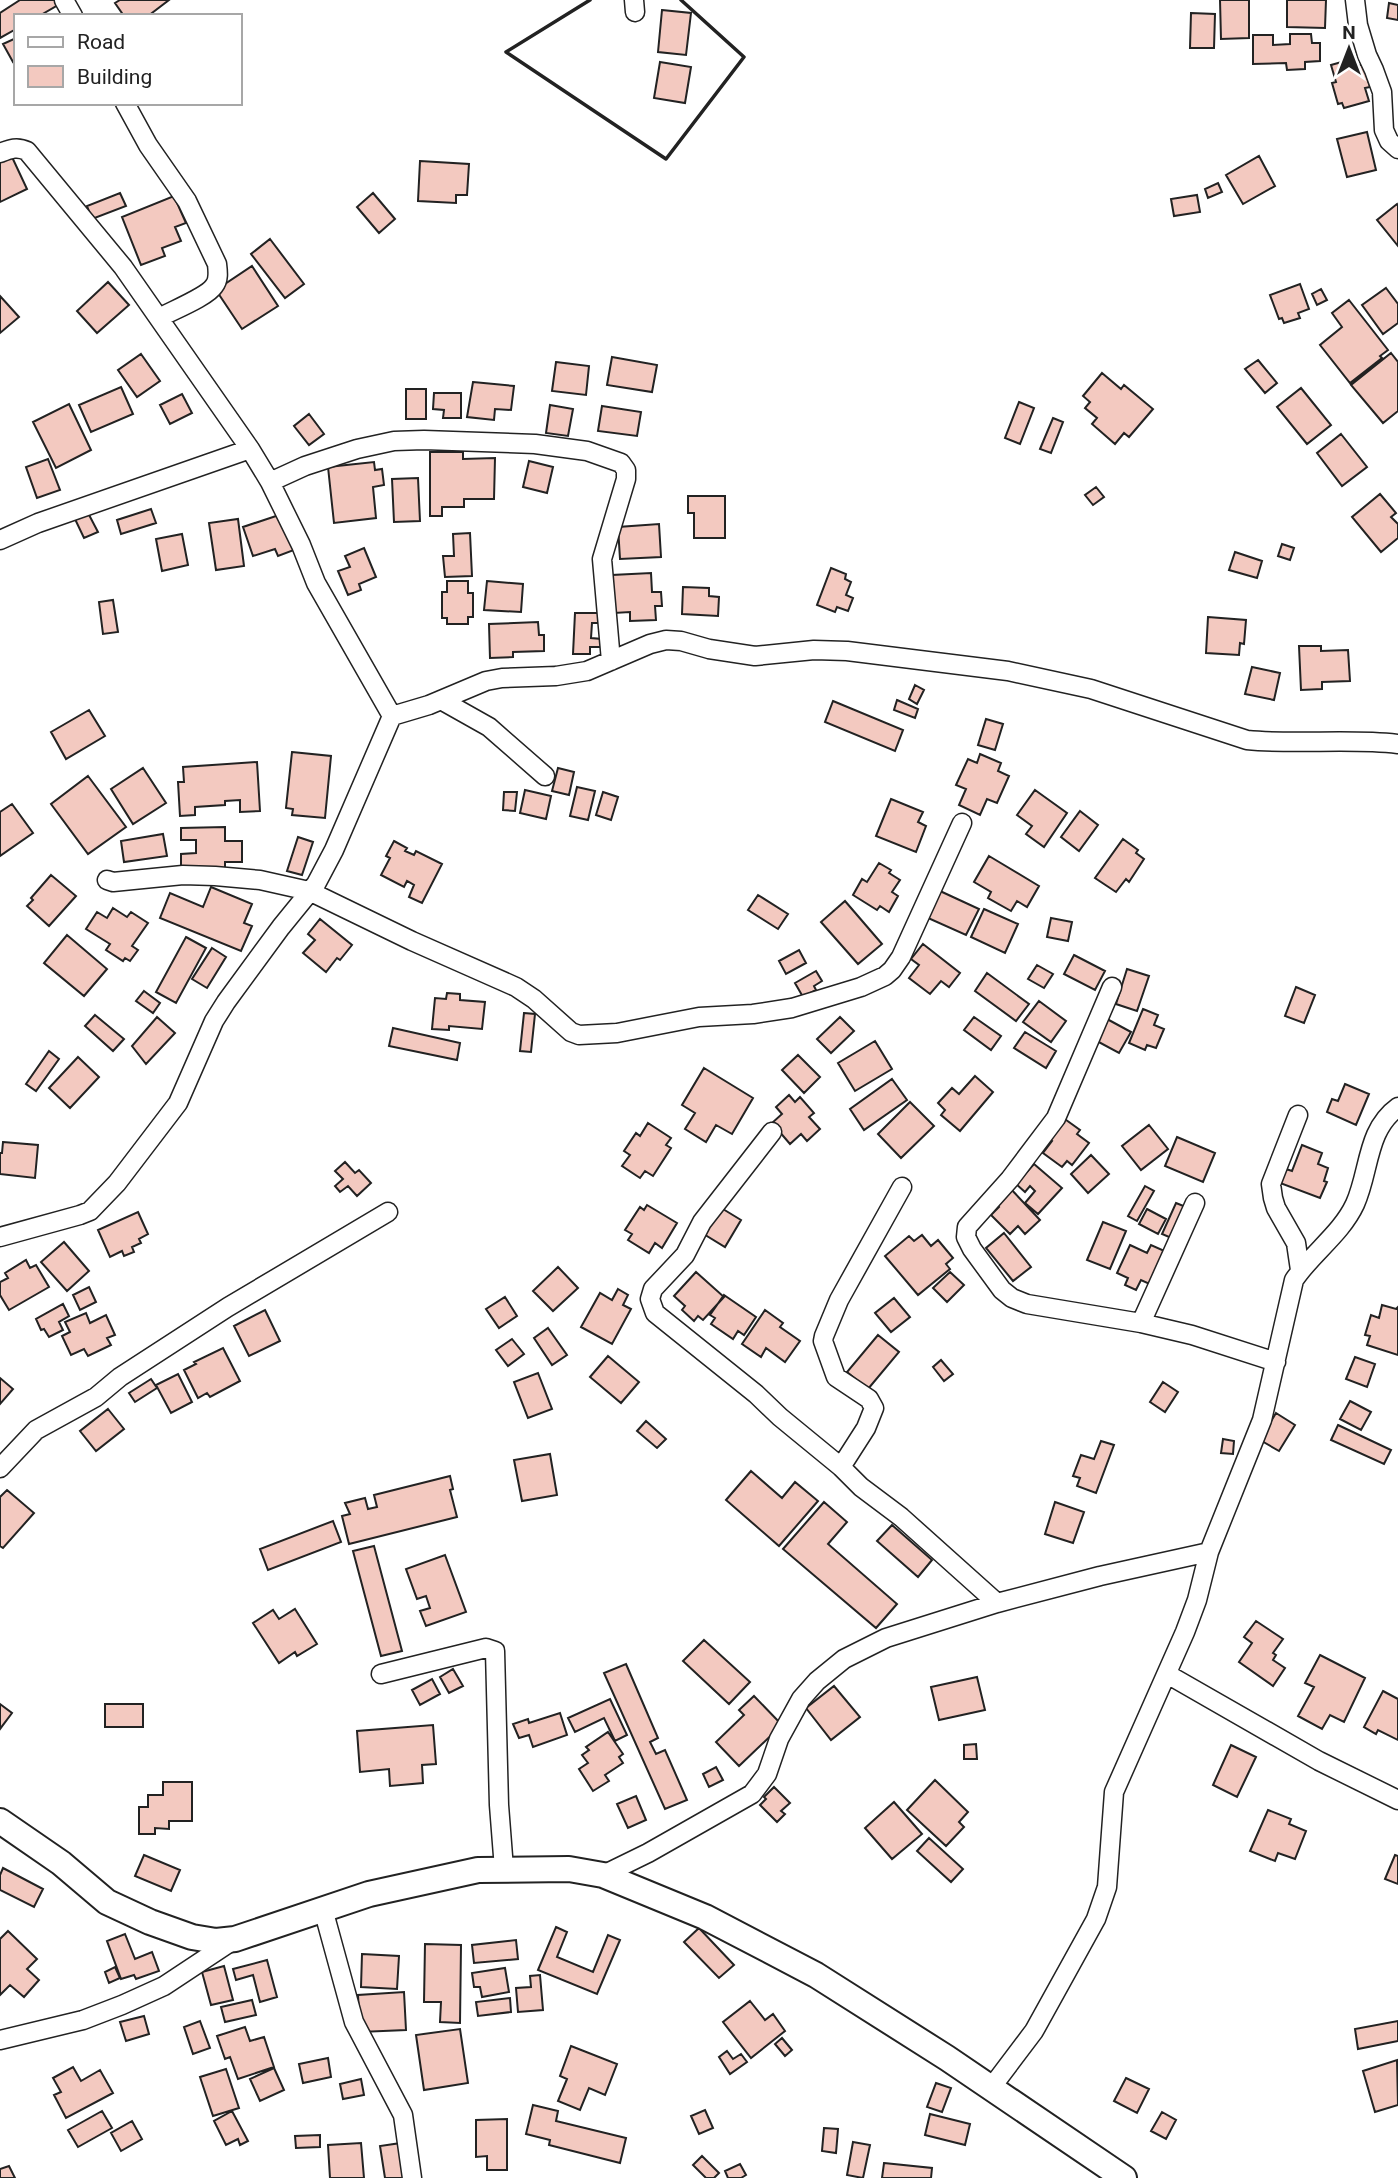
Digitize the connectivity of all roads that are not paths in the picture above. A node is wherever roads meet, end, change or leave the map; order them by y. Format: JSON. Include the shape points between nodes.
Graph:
{"nodes":[{"id":1,"x":1355,"y":0,"type":"edge"},
{"id":2,"x":126,"y":105,"type":"edge"},
{"id":3,"x":1398,"y":149,"type":"edge"},
{"id":4,"x":0,"y":153,"type":"edge"},
{"id":5,"x":159,"y":318,"type":"junction"},
{"id":6,"x":250,"y":449,"type":"junction"},
{"id":7,"x":270,"y":482,"type":"junction"},
{"id":8,"x":0,"y":540,"type":"edge"},
{"id":9,"x":611,"y":661,"type":"junction"},
{"id":10,"x":441,"y":700,"type":"junction"},
{"id":11,"x":392,"y":716,"type":"junction"},
{"id":12,"x":1398,"y":744,"type":"edge"},
{"id":13,"x":545,"y":776,"type":"dead end"},
{"id":14,"x":962,"y":823,"type":"dead end"},
{"id":15,"x":107,"y":880,"type":"dead end"},
{"id":16,"x":309,"y":891,"type":"junction"},
{"id":17,"x":1112,"y":987,"type":"dead end"},
{"id":18,"x":1398,"y":1107,"type":"edge"},
{"id":19,"x":1298,"y":1115,"type":"dead end"},
{"id":20,"x":772,"y":1132,"type":"dead end"},
{"id":21,"x":902,"y":1187,"type":"dead end"},
{"id":22,"x":1195,"y":1203,"type":"dead end"},
{"id":23,"x":388,"y":1212,"type":"dead end"},
{"id":24,"x":0,"y":1237,"type":"edge"},
{"id":25,"x":1300,"y":1270,"type":"junction"},
{"id":26,"x":1141,"y":1323,"type":"junction"},
{"id":27,"x":1276,"y":1362,"type":"junction"},
{"id":28,"x":841,"y":1467,"type":"junction"},
{"id":29,"x":0,"y":1468,"type":"edge"},
{"id":30,"x":1209,"y":1552,"type":"junction"},
{"id":31,"x":997,"y":1603,"type":"junction"},
{"id":32,"x":381,"y":1674,"type":"dead end"},
{"id":33,"x":1167,"y":1674,"type":"junction"},
{"id":34,"x":1398,"y":1800,"type":"edge"},
{"id":35,"x":0,"y":1821,"type":"edge"},
{"id":36,"x":504,"y":1869,"type":"junction"},
{"id":37,"x":603,"y":1875,"type":"junction"},
{"id":38,"x":323,"y":1909,"type":"junction"},
{"id":39,"x":235,"y":1939,"type":"junction"},
{"id":40,"x":0,"y":2040,"type":"edge"},
{"id":41,"x":991,"y":2088,"type":"junction"},
{"id":42,"x":412,"y":2178,"type":"edge"},
{"id":43,"x":1124,"y":2178,"type":"edge"}],
"edges":[{"from":1,"to":3,"type":"street","via":[[1358,24],[1381,92],[1384,130]]},
{"from":2,"to":5,"type":"street","via":[[187,201],[217,264],[216,285],[209,292]]},
{"from":4,"to":5,"type":"street","via":[[11,148],[27,151]]},
{"from":5,"to":6,"type":"street"},
{"from":6,"to":7,"type":"street"},
{"from":6,"to":8,"type":"street"},
{"from":7,"to":9,"type":"street","via":[[305,466],[394,441],[536,444],[621,463],[626,479],[602,558]]},
{"from":7,"to":11,"type":"street","via":[[316,583]]},
{"from":9,"to":10,"type":"street","via":[[556,676],[486,681]]},
{"from":9,"to":12,"type":"street","via":[[666,640],[755,656],[847,651],[1067,683],[1247,740]]},
{"from":10,"to":11,"type":"street"},
{"from":10,"to":13,"type":"street","via":[[489,727]]},
{"from":11,"to":16,"type":"street","via":[[334,850]]},
{"from":14,"to":16,"type":"street","via":[[901,957],[884,976],[772,1012],[699,1017],[617,1032],[576,1034],[516,987]]},
{"from":15,"to":16,"type":"street","via":[[215,876]]},
{"from":16,"to":24,"type":"street","via":[[230,996],[178,1103],[117,1183],[90,1211]]},
{"from":17,"to":26,"type":"street","via":[[1056,1118],[967,1227],[966,1237],[1012,1298]]},
{"from":18,"to":25,"type":"street","via":[[1377,1131],[1355,1204],[1338,1230]]},
{"from":19,"to":25,"type":"street","via":[[1271,1184],[1276,1208],[1296,1243]]},
{"from":20,"to":28,"type":"street","via":[[702,1222],[685,1255],[653,1289],[651,1304],[662,1321]]},
{"from":21,"to":28,"type":"street","via":[[825,1331],[823,1341],[836,1377],[869,1399],[874,1408]]},
{"from":22,"to":26,"type":"street"},
{"from":23,"to":29,"type":"street","via":[[228,1307],[96,1397],[36,1430]]},
{"from":25,"to":27,"type":"street","via":[[1290,1290]]},
{"from":26,"to":27,"type":"street"},
{"from":27,"to":30,"type":"street","via":[[1262,1420]]},
{"from":28,"to":31,"type":"street"},
{"from":30,"to":31,"type":"street"},
{"from":30,"to":33,"type":"street","via":[[1197,1600]]},
{"from":31,"to":37,"type":"street","via":[[886,1638],[844,1659],[801,1699],[779,1739],[767,1774],[752,1794]]},
{"from":32,"to":36,"type":"street","via":[[486,1648],[495,1651]]},
{"from":33,"to":34,"type":"street","via":[[1319,1761]]},
{"from":33,"to":41,"type":"street","via":[[1114,1792],[1107,1887],[1096,1919],[1034,2031]]},
{"from":35,"to":39,"type":"street","via":[[107,1902],[192,1937]]},
{"from":36,"to":37,"type":"street"},
{"from":36,"to":38,"type":"street","via":[[450,1875]]},
{"from":37,"to":41,"type":"street","via":[[705,1917],[816,1975]]},
{"from":38,"to":39,"type":"street"},
{"from":38,"to":42,"type":"street","via":[[354,2022],[403,2115]]},
{"from":39,"to":40,"type":"street","via":[[164,1986],[83,2020]]},
{"from":41,"to":43,"type":"street"}]}
